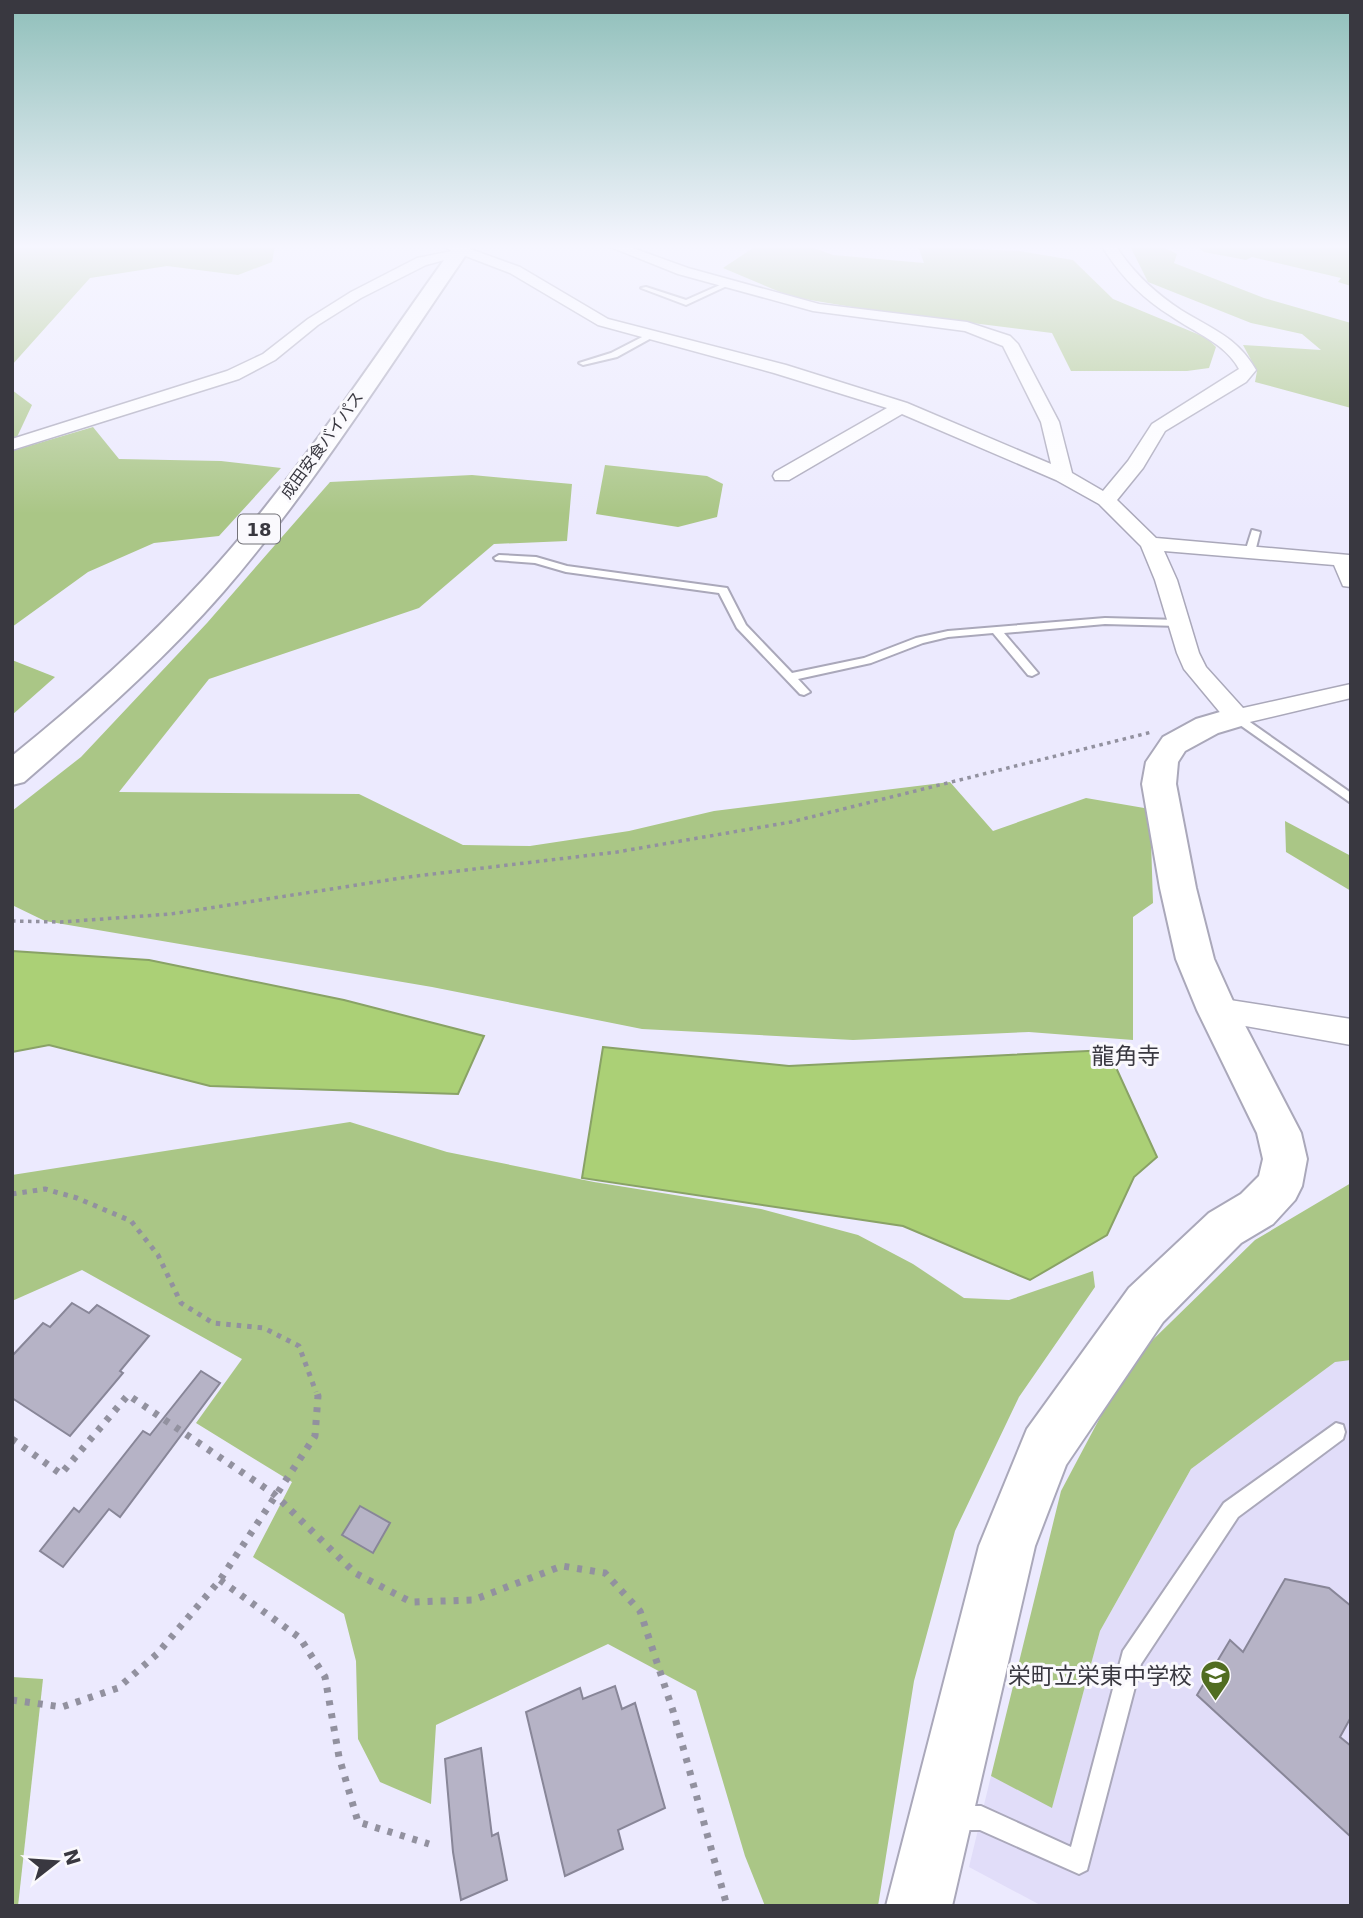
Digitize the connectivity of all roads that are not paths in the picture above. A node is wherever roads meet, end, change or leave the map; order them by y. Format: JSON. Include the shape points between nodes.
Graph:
{"nodes":[{"id":1,"x":296,"y":336,"type":"edge"},
{"id":2,"x":401,"y":336,"type":"edge"},
{"id":3,"x":651,"y":336,"type":"joint"},
{"id":4,"x":993,"y":336,"type":"edge"},
{"id":5,"x":1215,"y":336,"type":"edge"},
{"id":6,"x":583,"y":363,"type":"dead end"},
{"id":7,"x":901,"y":407,"type":"junction"},
{"id":8,"x":12,"y":445,"type":"edge"},
{"id":9,"x":782,"y":476,"type":"dead end"},
{"id":10,"x":1063,"y":476,"type":"junction"},
{"id":11,"x":1106,"y":500,"type":"junction"},
{"id":12,"x":1150,"y":544,"type":"junction"},
{"id":13,"x":499,"y":558,"type":"dead end"},
{"id":14,"x":1351,"y":581,"type":"edge"},
{"id":15,"x":1179,"y":622,"type":"junction"},
{"id":16,"x":996,"y":630,"type":"junction"},
{"id":17,"x":1032,"y":673,"type":"dead end"},
{"id":18,"x":790,"y":677,"type":"junction"},
{"id":19,"x":1351,"y":691,"type":"edge"},
{"id":20,"x":804,"y":692,"type":"dead end"},
{"id":21,"x":1222,"y":721,"type":"junction"},
{"id":22,"x":12,"y":774,"type":"edge"},
{"id":23,"x":1351,"y":799,"type":"edge"},
{"id":24,"x":1217,"y":1010,"type":"junction"},
{"id":25,"x":1351,"y":1032,"type":"edge"},
{"id":26,"x":1336,"y":1432,"type":"dead end"},
{"id":27,"x":939,"y":1819,"type":"junction"},
{"id":28,"x":919,"y":1906,"type":"edge"}],
"edges":[{"from":1,"to":8,"type":"street","via":[[269,357],[233,375]]},
{"from":2,"to":22,"type":"main road","name":"成田安食バイパス","number":"18","via":[[300,478],[213,586],[90,709]]},
{"from":3,"to":6,"type":"lane","via":[[614,355]]},
{"from":3,"to":7,"type":"street"},
{"from":4,"to":10,"type":"street","via":[[1010,344],[1050,422]]},
{"from":5,"to":11,"type":"street","via":[[1239,354],[1248,370],[1158,428]]},
{"from":7,"to":9,"type":"street"},
{"from":7,"to":10,"type":"street"},
{"from":10,"to":11,"type":"street"},
{"from":11,"to":12,"type":"street"},
{"from":12,"to":14,"type":"street","via":[[1253,542],[1342,559]]},
{"from":12,"to":15,"type":"street"},
{"from":13,"to":18,"type":"lane","via":[[723,590],[741,626]]},
{"from":15,"to":16,"type":"lane","via":[[1105,621]]},
{"from":15,"to":21,"type":"street","via":[[1188,653]]},
{"from":16,"to":17,"type":"lane"},
{"from":16,"to":18,"type":"lane","via":[[920,640],[867,661]]},
{"from":18,"to":20,"type":"lane"},
{"from":19,"to":21,"type":"street"},
{"from":21,"to":23,"type":"lane"},
{"from":21,"to":24,"type":"main road","via":[[1174,744],[1161,762],[1159,784],[1195,959]]},
{"from":24,"to":25,"type":"street"},
{"from":24,"to":27,"type":"main road","via":[[1279,1133],[1285,1159],[1279,1186],[1257,1209],[1225,1228],[1146,1305],[1046,1448],[1007,1546]]},
{"from":26,"to":27,"type":"lane","via":[[1231,1510],[1131,1658],[1079,1862],[981,1818]]},
{"from":27,"to":28,"type":"main road"}]}
